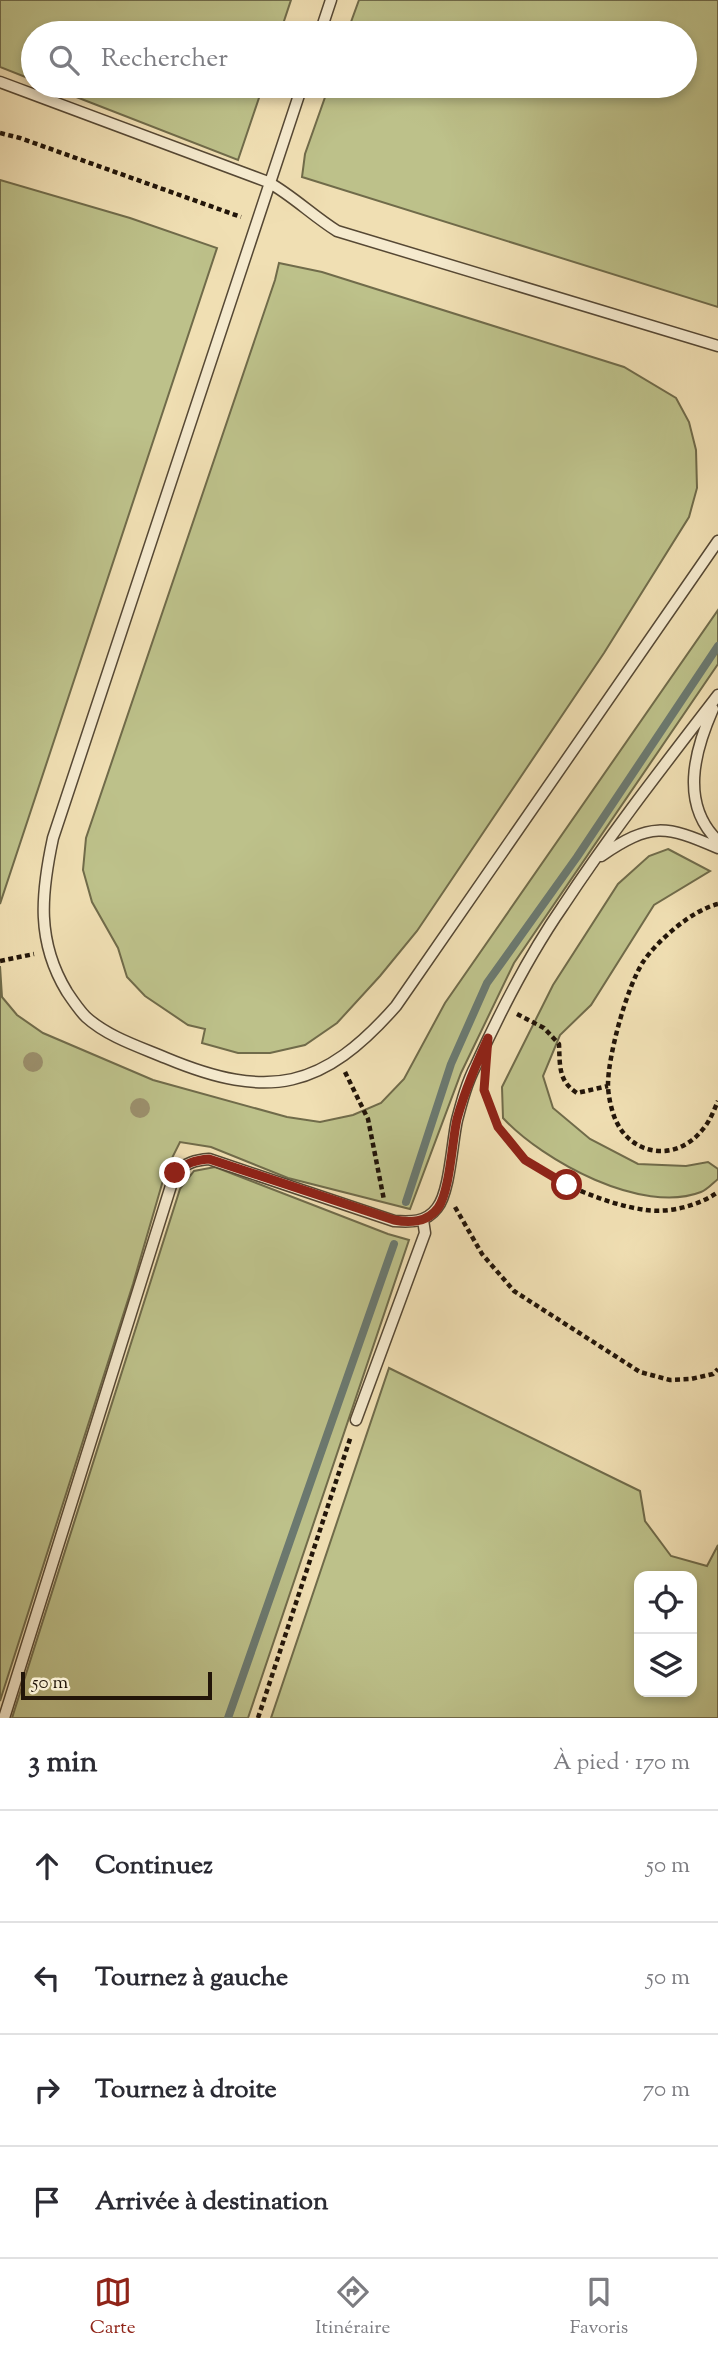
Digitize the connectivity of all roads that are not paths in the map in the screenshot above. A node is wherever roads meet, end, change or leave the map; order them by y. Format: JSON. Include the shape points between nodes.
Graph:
{"nodes":[{"id":1,"x":331,"y":0,"type":"edge"},
{"id":2,"x":324,"y":21,"type":"edge"},
{"id":3,"x":0,"y":82,"type":"edge"},
{"id":4,"x":21,"y":90,"type":"edge"},
{"id":5,"x":42,"y":98,"type":"edge"},
{"id":6,"x":298,"y":98,"type":"edge"},
{"id":7,"x":268,"y":183,"type":"junction"},
{"id":8,"x":718,"y":346,"type":"edge"},
{"id":9,"x":718,"y":541,"type":"edge"},
{"id":10,"x":718,"y":696,"type":"edge"},
{"id":11,"x":718,"y":841,"type":"edge"},
{"id":12,"x":718,"y":848,"type":"edge"},
{"id":13,"x":596,"y":859,"type":"junction"},
{"id":14,"x":423,"y":1220,"type":"junction"},
{"id":15,"x":356,"y":1420,"type":"road end"},
{"id":16,"x":4,"y":1718,"type":"edge"}],
"edges":[{"from":1,"to":2,"type":"lane"},
{"from":3,"to":4,"type":"lane"},
{"from":5,"to":7,"type":"lane"},
{"from":6,"to":7,"type":"lane"},
{"from":7,"to":8,"type":"lane","via":[[337,231]]},
{"from":7,"to":9,"type":"lane","via":[[52,838],[43,906],[49,951],[61,981],[87,1018],[128,1042],[236,1081],[287,1082],[339,1059],[396,1006]]},
{"from":10,"to":11,"type":"lane","via":[[702,733],[693,782],[702,820]]},
{"from":10,"to":13,"type":"lane"},
{"from":12,"to":13,"type":"lane","via":[[672,830],[658,830],[622,842]]},
{"from":13,"to":14,"type":"lane","via":[[562,907],[504,1007],[468,1081],[445,1188],[438,1208]]},
{"from":14,"to":15,"type":"lane","via":[[425,1233]]},
{"from":14,"to":16,"type":"lane","via":[[412,1223],[387,1218],[209,1159],[196,1160],[175,1173]]}]}
